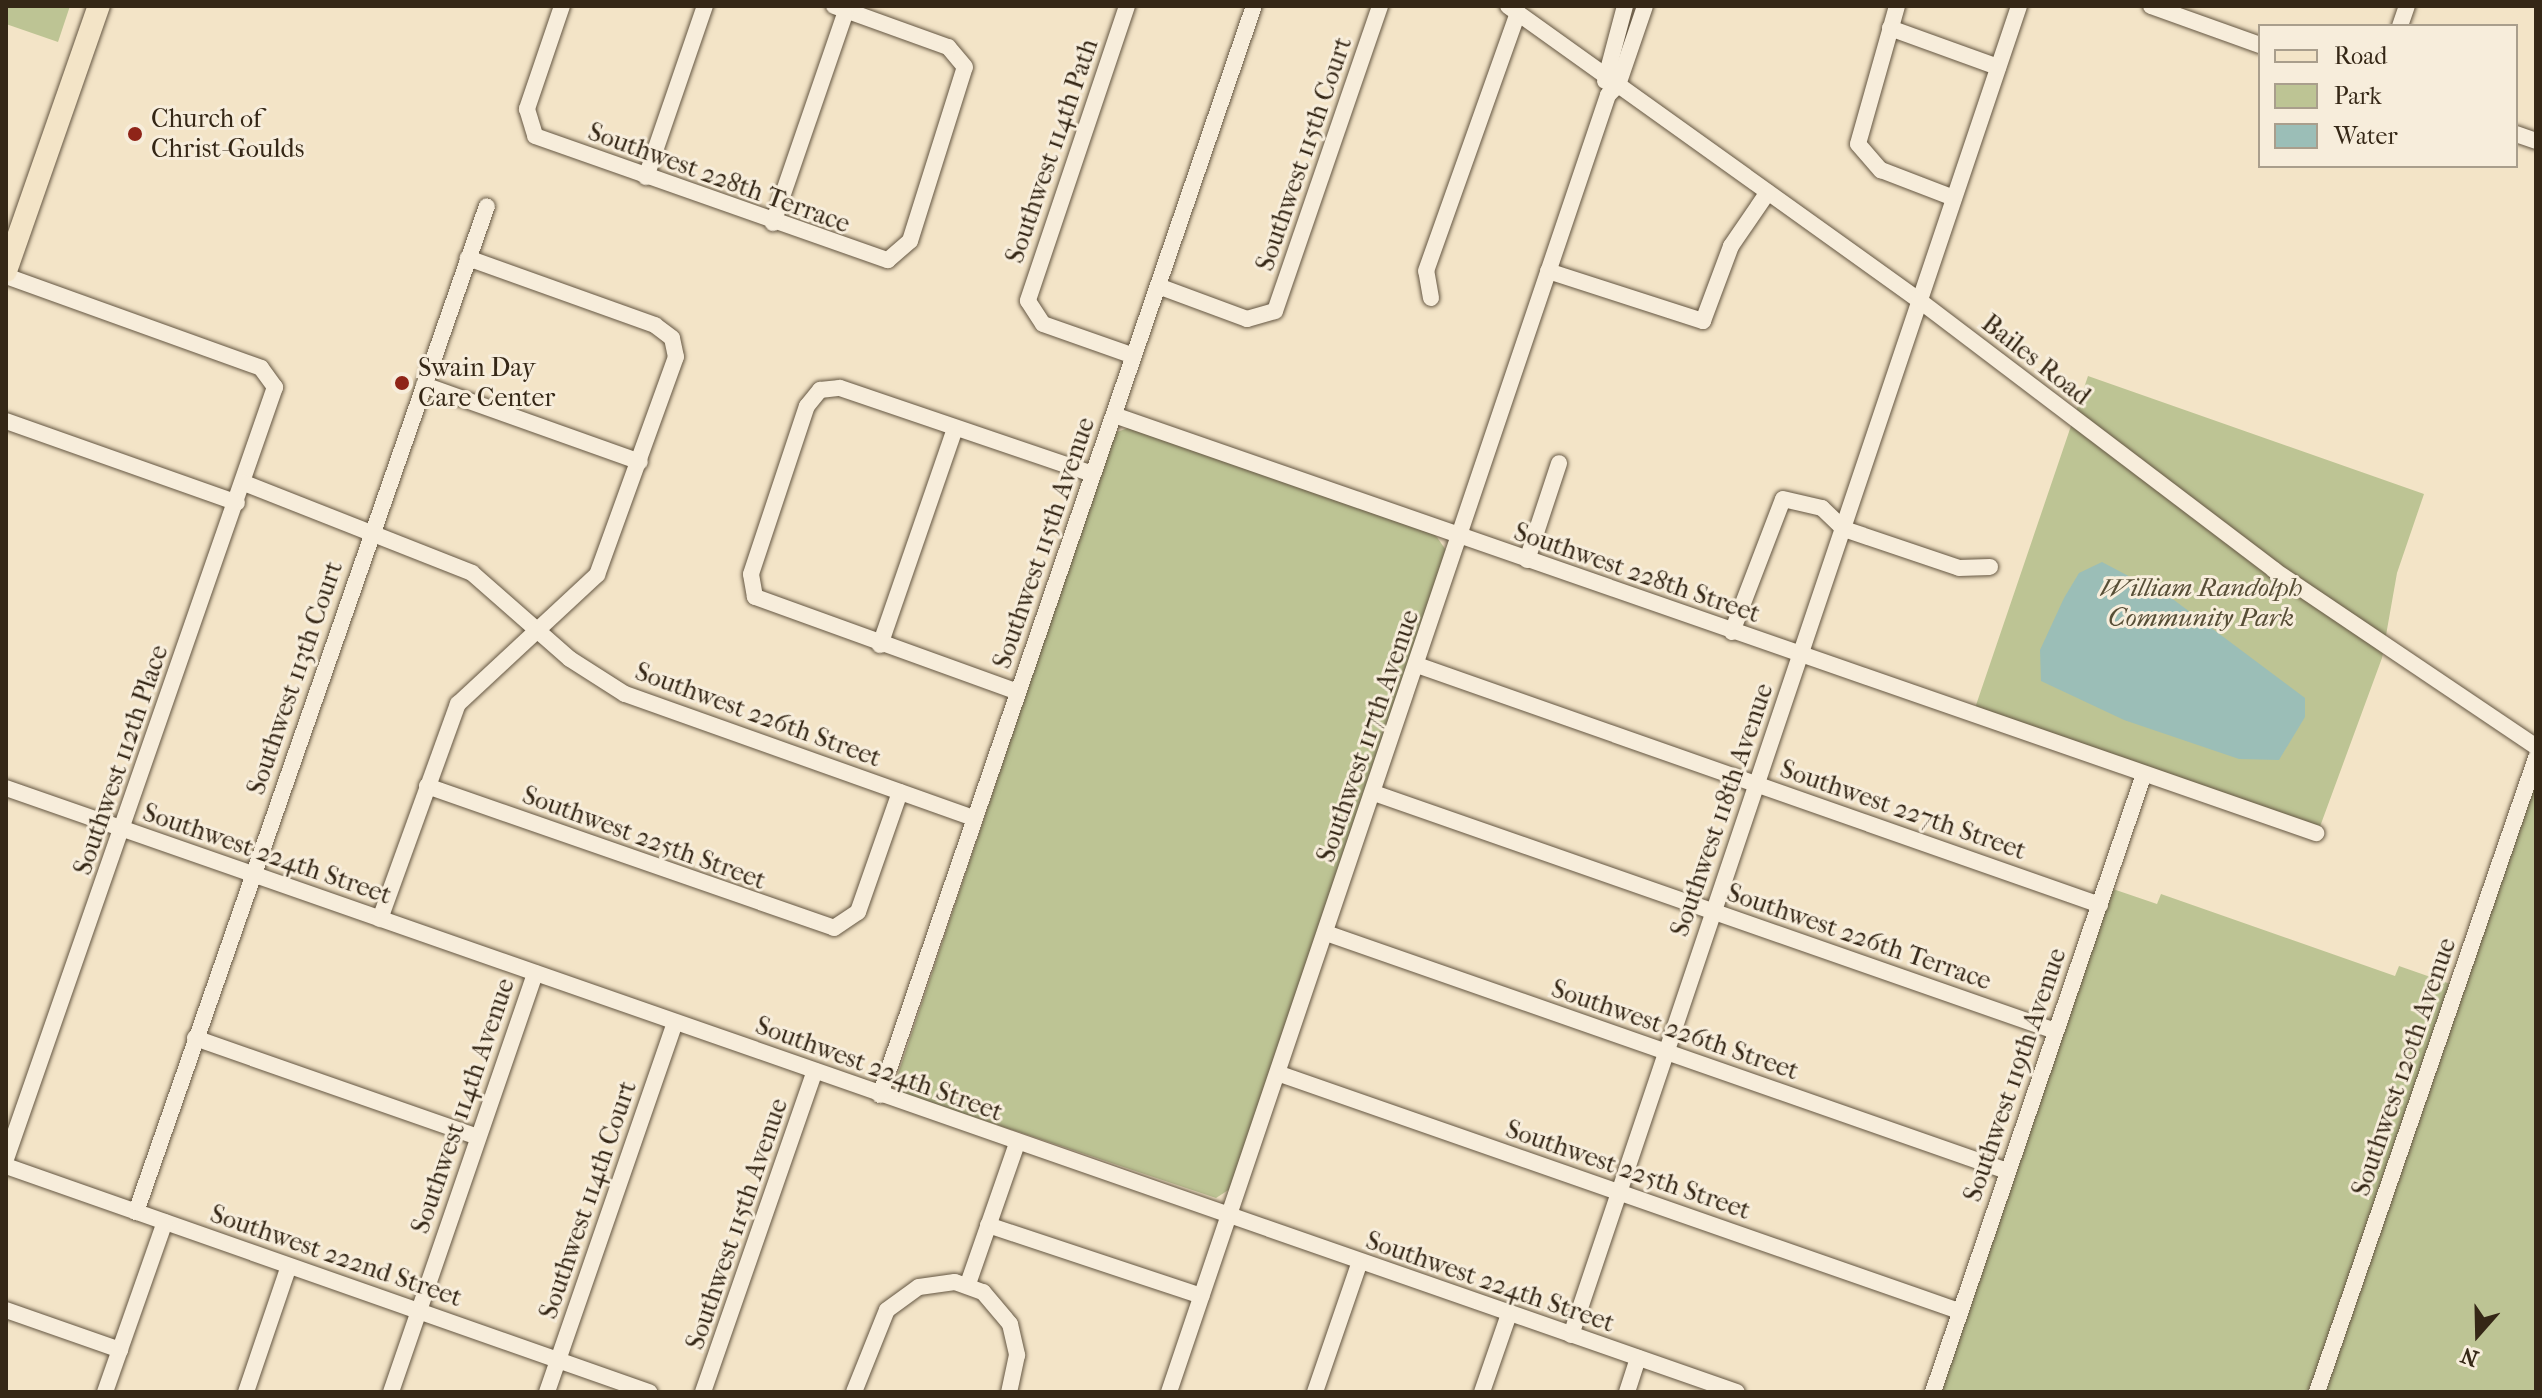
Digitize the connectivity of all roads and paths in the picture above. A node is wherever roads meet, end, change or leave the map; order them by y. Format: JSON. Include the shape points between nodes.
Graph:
{"nodes":[{"id":1,"x":99,"y":6,"type":"edge"},
{"id":2,"x":562,"y":6,"type":"edge"},
{"id":3,"x":705,"y":6,"type":"edge"},
{"id":4,"x":1127,"y":6,"type":"edge"},
{"id":5,"x":1254,"y":6,"type":"edge"},
{"id":6,"x":1380,"y":6,"type":"edge"},
{"id":7,"x":1625,"y":6,"type":"edge"},
{"id":8,"x":1645,"y":6,"type":"edge"},
{"id":9,"x":1897,"y":6,"type":"edge"},
{"id":10,"x":2019,"y":6,"type":"edge"},
{"id":11,"x":2151,"y":6,"type":"edge"},
{"id":12,"x":840,"y":8,"type":"edge"},
{"id":13,"x":1513,"y":9,"type":"edge"},
{"id":14,"x":1890,"y":28,"type":"junction"},
{"id":15,"x":2258,"y":44,"type":"edge"},
{"id":16,"x":1998,"y":67,"type":"junction"},
{"id":17,"x":1604,"y":75,"type":"junction"},
{"id":18,"x":1613,"y":90,"type":"junction"},
{"id":19,"x":646,"y":177,"type":"junction"},
{"id":20,"x":1768,"y":192,"type":"junction"},
{"id":21,"x":1954,"y":198,"type":"junction"},
{"id":22,"x":487,"y":206,"type":"dead end"},
{"id":23,"x":773,"y":223,"type":"junction"},
{"id":24,"x":468,"y":258,"type":"junction"},
{"id":25,"x":1548,"y":271,"type":"junction"},
{"id":26,"x":6,"y":274,"type":"edge"},
{"id":27,"x":1158,"y":286,"type":"junction"},
{"id":28,"x":1431,"y":298,"type":"dead end"},
{"id":29,"x":1920,"y":301,"type":"junction"},
{"id":30,"x":1134,"y":356,"type":"junction"},
{"id":31,"x":424,"y":385,"type":"junction"},
{"id":32,"x":1114,"y":415,"type":"junction"},
{"id":33,"x":6,"y":421,"type":"edge"},
{"id":34,"x":955,"y":429,"type":"junction"},
{"id":35,"x":640,"y":462,"type":"junction"},
{"id":36,"x":1559,"y":463,"type":"dead end"},
{"id":37,"x":1093,"y":474,"type":"junction"},
{"id":38,"x":244,"y":483,"type":"junction"},
{"id":39,"x":237,"y":503,"type":"junction"},
{"id":40,"x":1844,"y":529,"type":"junction"},
{"id":41,"x":372,"y":532,"type":"junction"},
{"id":42,"x":1461,"y":538,"type":"junction"},
{"id":43,"x":1527,"y":560,"type":"junction"},
{"id":44,"x":1990,"y":567,"type":"dead end"},
{"id":45,"x":541,"y":629,"type":"junction"},
{"id":46,"x":1732,"y":632,"type":"junction"},
{"id":47,"x":880,"y":645,"type":"junction"},
{"id":48,"x":1801,"y":656,"type":"junction"},
{"id":49,"x":1417,"y":665,"type":"junction"},
{"id":50,"x":1018,"y":692,"type":"junction"},
{"id":51,"x":2536,"y":747,"type":"edge"},
{"id":52,"x":2536,"y":758,"type":"edge"},
{"id":53,"x":2144,"y":774,"type":"junction"},
{"id":54,"x":1755,"y":784,"type":"junction"},
{"id":55,"x":427,"y":786,"type":"junction"},
{"id":56,"x":6,"y":788,"type":"edge"},
{"id":57,"x":900,"y":792,"type":"junction"},
{"id":58,"x":1374,"y":793,"type":"junction"},
{"id":59,"x":974,"y":818,"type":"junction"},
{"id":60,"x":123,"y":828,"type":"junction"},
{"id":61,"x":2316,"y":833,"type":"dead end"},
{"id":62,"x":252,"y":874,"type":"junction"},
{"id":63,"x":2100,"y":905,"type":"junction"},
{"id":64,"x":1713,"y":911,"type":"junction"},
{"id":65,"x":380,"y":919,"type":"junction"},
{"id":66,"x":1326,"y":933,"type":"junction"},
{"id":67,"x":535,"y":973,"type":"junction"},
{"id":68,"x":675,"y":1023,"type":"junction"},
{"id":69,"x":2055,"y":1031,"type":"junction"},
{"id":70,"x":195,"y":1038,"type":"junction"},
{"id":71,"x":1666,"y":1052,"type":"junction"},
{"id":72,"x":815,"y":1071,"type":"junction"},
{"id":73,"x":1280,"y":1074,"type":"junction"},
{"id":74,"x":880,"y":1095,"type":"junction"},
{"id":75,"x":477,"y":1137,"type":"junction"},
{"id":76,"x":1017,"y":1143,"type":"junction"},
{"id":77,"x":6,"y":1159,"type":"edge"},
{"id":78,"x":6,"y":1166,"type":"edge"},
{"id":79,"x":2007,"y":1171,"type":"junction"},
{"id":80,"x":1618,"y":1192,"type":"junction"},
{"id":81,"x":136,"y":1212,"type":"junction"},
{"id":82,"x":1229,"y":1216,"type":"junction"},
{"id":83,"x":165,"y":1222,"type":"junction"},
{"id":84,"x":988,"y":1225,"type":"junction"},
{"id":85,"x":1359,"y":1264,"type":"junction"},
{"id":86,"x":289,"y":1266,"type":"junction"},
{"id":87,"x":968,"y":1284,"type":"junction"},
{"id":88,"x":1201,"y":1296,"type":"junction"},
{"id":89,"x":6,"y":1310,"type":"edge"},
{"id":90,"x":419,"y":1311,"type":"junction"},
{"id":91,"x":1959,"y":1311,"type":"junction"},
{"id":92,"x":1509,"y":1314,"type":"junction"},
{"id":93,"x":1571,"y":1335,"type":"junction"},
{"id":94,"x":120,"y":1350,"type":"junction"},
{"id":95,"x":1638,"y":1358,"type":"junction"},
{"id":96,"x":558,"y":1360,"type":"junction"},
{"id":97,"x":105,"y":1392,"type":"edge"},
{"id":98,"x":246,"y":1392,"type":"edge"},
{"id":99,"x":391,"y":1392,"type":"edge"},
{"id":100,"x":547,"y":1392,"type":"edge"},
{"id":101,"x":649,"y":1392,"type":"edge"},
{"id":102,"x":703,"y":1392,"type":"edge"},
{"id":103,"x":854,"y":1392,"type":"edge"},
{"id":104,"x":1009,"y":1392,"type":"edge"},
{"id":105,"x":1169,"y":1392,"type":"edge"},
{"id":106,"x":1315,"y":1392,"type":"edge"},
{"id":107,"x":1482,"y":1392,"type":"edge"},
{"id":108,"x":1627,"y":1392,"type":"edge"},
{"id":109,"x":1737,"y":1392,"type":"edge"},
{"id":110,"x":1933,"y":1392,"type":"edge"},
{"id":111,"x":2317,"y":1392,"type":"edge"}],
"edges":[{"from":1,"to":26,"type":"main road"},
{"from":2,"to":19,"type":"street","name":"Southwest 228th Terrace","via":[[527,122],[544,142]]},
{"from":3,"to":19,"type":"street"},
{"from":4,"to":30,"type":"street","name":"Southwest 114th Path","via":[[1030,289],[1031,312],[1043,324]]},
{"from":5,"to":27,"type":"street","name":"Southwest 115th Avenue"},
{"from":6,"to":27,"type":"street","name":"Southwest 115th Court","via":[[1270,314],[1247,319]]},
{"from":7,"to":17,"type":"street"},
{"from":8,"to":18,"type":"street","name":"Southwest 117th Avenue"},
{"from":9,"to":14,"type":"street"},
{"from":10,"to":16,"type":"street","name":"Southwest 118th Avenue"},
{"from":11,"to":15,"type":"street"},
{"from":12,"to":23,"type":"street"},
{"from":12,"to":23,"type":"street","name":"Southwest 228th Terrace","via":[[948,47],[964,64],[965,78],[903,252],[879,261]]},
{"from":13,"to":17,"type":"street"},
{"from":13,"to":28,"type":"street","via":[[1426,271]]},
{"from":14,"to":16,"type":"street"},
{"from":14,"to":21,"type":"street","via":[[1858,144],[1881,170]]},
{"from":16,"to":21,"type":"street","name":"Southwest 118th Avenue"},
{"from":17,"to":18,"type":"street"},
{"from":18,"to":20,"type":"street","name":"Bailes Road"},
{"from":18,"to":25,"type":"street","name":"Southwest 117th Avenue"},
{"from":19,"to":23,"type":"street","name":"Southwest 228th Terrace"},
{"from":20,"to":25,"type":"street","via":[[1731,246],[1703,321]]},
{"from":20,"to":29,"type":"street","name":"Bailes Road"},
{"from":21,"to":29,"type":"street","name":"Southwest 118th Avenue"},
{"from":22,"to":24,"type":"street","name":"Southwest 113th Court"},
{"from":24,"to":31,"type":"street","name":"Southwest 113th Court"},
{"from":24,"to":35,"type":"street","via":[[648,321],[675,342],[673,369]]},
{"from":25,"to":42,"type":"street","name":"Southwest 117th Avenue"},
{"from":26,"to":38,"type":"street","name":"Southwest 112th Place","via":[[271,377],[273,399]]},
{"from":27,"to":30,"type":"street","name":"Southwest 115th Avenue"},
{"from":29,"to":40,"type":"street","name":"Southwest 118th Avenue"},
{"from":29,"to":51,"type":"street","name":"Bailes Road","via":[[2262,561]]},
{"from":30,"to":32,"type":"street","name":"Southwest 115th Avenue"},
{"from":31,"to":35,"type":"street"},
{"from":31,"to":41,"type":"street","name":"Southwest 113th Court"},
{"from":32,"to":37,"type":"street","name":"Southwest 115th Avenue"},
{"from":32,"to":42,"type":"street","name":"Southwest 228th Street"},
{"from":33,"to":39,"type":"street"},
{"from":34,"to":37,"type":"street"},
{"from":34,"to":47,"type":"street"},
{"from":34,"to":47,"type":"street","via":[[840,388],[820,390],[807,406],[750,588],[766,605]]},
{"from":35,"to":45,"type":"street","via":[[597,575]]},
{"from":36,"to":43,"type":"street"},
{"from":37,"to":50,"type":"street","name":"Southwest 115th Avenue"},
{"from":38,"to":39,"type":"street","name":"Southwest 112th Place"},
{"from":38,"to":41,"type":"street","name":"Southwest 226th Street"},
{"from":39,"to":60,"type":"street","name":"Southwest 112th Place"},
{"from":40,"to":44,"type":"street","via":[[1959,568]]},
{"from":40,"to":46,"type":"street","via":[[1832,514],[1801,500],[1783,499]]},
{"from":40,"to":48,"type":"street","name":"Southwest 118th Avenue"},
{"from":41,"to":45,"type":"street","name":"Southwest 226th Street","via":[[472,573]]},
{"from":41,"to":62,"type":"street","name":"Southwest 113th Court"},
{"from":42,"to":43,"type":"street","name":"Southwest 228th Street"},
{"from":42,"to":49,"type":"street","name":"Southwest 117th Avenue"},
{"from":43,"to":46,"type":"street","name":"Southwest 228th Street"},
{"from":45,"to":55,"type":"street","via":[[458,704]]},
{"from":45,"to":57,"type":"street","name":"Southwest 226th Street","via":[[625,694]]},
{"from":46,"to":48,"type":"street","name":"Southwest 228th Street"},
{"from":47,"to":50,"type":"street"},
{"from":48,"to":53,"type":"street","name":"Southwest 228th Street"},
{"from":48,"to":54,"type":"street","name":"Southwest 118th Avenue"},
{"from":49,"to":54,"type":"street","name":"Southwest 227th Street"},
{"from":49,"to":58,"type":"street","name":"Southwest 117th Avenue"},
{"from":50,"to":59,"type":"street","name":"Southwest 115th Avenue"},
{"from":52,"to":111,"type":"street","name":"Southwest 120th Avenue"},
{"from":53,"to":61,"type":"street","name":"Southwest 228th Street"},
{"from":53,"to":63,"type":"street","name":"Southwest 119th Avenue"},
{"from":54,"to":63,"type":"street","name":"Southwest 227th Street"},
{"from":54,"to":64,"type":"street","name":"Southwest 118th Avenue"},
{"from":55,"to":57,"type":"street","name":"Southwest 225th Street","via":[[817,925],[846,925],[860,908]]},
{"from":55,"to":65,"type":"street"},
{"from":56,"to":60,"type":"street","name":"Southwest 224th Street"},
{"from":57,"to":59,"type":"street","name":"Southwest 226th Street"},
{"from":58,"to":64,"type":"street","name":"Southwest 226th Terrace"},
{"from":58,"to":66,"type":"street","name":"Southwest 117th Avenue"},
{"from":59,"to":74,"type":"street","name":"Southwest 115th Avenue"},
{"from":60,"to":62,"type":"street","name":"Southwest 224th Street"},
{"from":60,"to":77,"type":"street","name":"Southwest 112th Place"},
{"from":62,"to":65,"type":"street","name":"Southwest 224th Street"},
{"from":62,"to":70,"type":"street","name":"Southwest 113th Court"},
{"from":63,"to":69,"type":"street","name":"Southwest 119th Avenue"},
{"from":64,"to":69,"type":"street","name":"Southwest 226th Terrace"},
{"from":64,"to":71,"type":"street","name":"Southwest 118th Avenue"},
{"from":65,"to":67,"type":"street","name":"Southwest 224th Street"},
{"from":66,"to":71,"type":"street","name":"Southwest 226th Street"},
{"from":66,"to":73,"type":"street","name":"Southwest 117th Avenue"},
{"from":67,"to":68,"type":"street","name":"Southwest 224th Street"},
{"from":67,"to":75,"type":"street","name":"Southwest 114th Avenue"},
{"from":68,"to":72,"type":"street","name":"Southwest 224th Street"},
{"from":68,"to":96,"type":"street","name":"Southwest 114th Court"},
{"from":69,"to":79,"type":"street","name":"Southwest 119th Avenue"},
{"from":70,"to":75,"type":"street"},
{"from":70,"to":81,"type":"street","name":"Southwest 113th Court"},
{"from":71,"to":79,"type":"street","name":"Southwest 226th Street"},
{"from":71,"to":80,"type":"street","name":"Southwest 118th Avenue"},
{"from":72,"to":74,"type":"street","name":"Southwest 224th Street"},
{"from":72,"to":102,"type":"street","name":"Southwest 115th Avenue"},
{"from":73,"to":80,"type":"street","name":"Southwest 225th Street"},
{"from":73,"to":82,"type":"street","name":"Southwest 117th Avenue"},
{"from":74,"to":76,"type":"street","name":"Southwest 224th Street"},
{"from":75,"to":90,"type":"street","name":"Southwest 114th Avenue"},
{"from":76,"to":82,"type":"street","name":"Southwest 224th Street"},
{"from":76,"to":84,"type":"street"},
{"from":78,"to":81,"type":"street","name":"Southwest 222nd Street"},
{"from":79,"to":91,"type":"street","name":"Southwest 119th Avenue"},
{"from":80,"to":91,"type":"street","name":"Southwest 225th Street"},
{"from":80,"to":93,"type":"street","name":"Southwest 118th Avenue"},
{"from":81,"to":83,"type":"street","name":"Southwest 222nd Street"},
{"from":82,"to":85,"type":"street","name":"Southwest 224th Street"},
{"from":82,"to":88,"type":"street","name":"Southwest 117th Avenue"},
{"from":83,"to":86,"type":"street","name":"Southwest 222nd Street"},
{"from":83,"to":94,"type":"street"},
{"from":84,"to":87,"type":"street"},
{"from":84,"to":88,"type":"street"},
{"from":85,"to":92,"type":"street","name":"Southwest 224th Street"},
{"from":85,"to":106,"type":"street"},
{"from":86,"to":90,"type":"street","name":"Southwest 222nd Street"},
{"from":86,"to":98,"type":"street"},
{"from":87,"to":103,"type":"street","via":[[930,1284],[895,1302],[878,1323]]},
{"from":87,"to":104,"type":"street","via":[[996,1302],[1014,1334]]},
{"from":88,"to":105,"type":"street","name":"Southwest 117th Avenue"},
{"from":89,"to":94,"type":"street"},
{"from":90,"to":96,"type":"street","name":"Southwest 222nd Street"},
{"from":90,"to":99,"type":"street","name":"Southwest 114th Avenue"},
{"from":91,"to":110,"type":"street","name":"Southwest 119th Avenue"},
{"from":92,"to":93,"type":"street","name":"Southwest 224th Street"},
{"from":92,"to":107,"type":"street"},
{"from":93,"to":95,"type":"street","name":"Southwest 224th Street"},
{"from":94,"to":97,"type":"street"},
{"from":95,"to":108,"type":"street"},
{"from":95,"to":109,"type":"street","name":"Southwest 224th Street"},
{"from":96,"to":100,"type":"street","name":"Southwest 114th Court"},
{"from":96,"to":101,"type":"street","name":"Southwest 222nd Street"}]}
